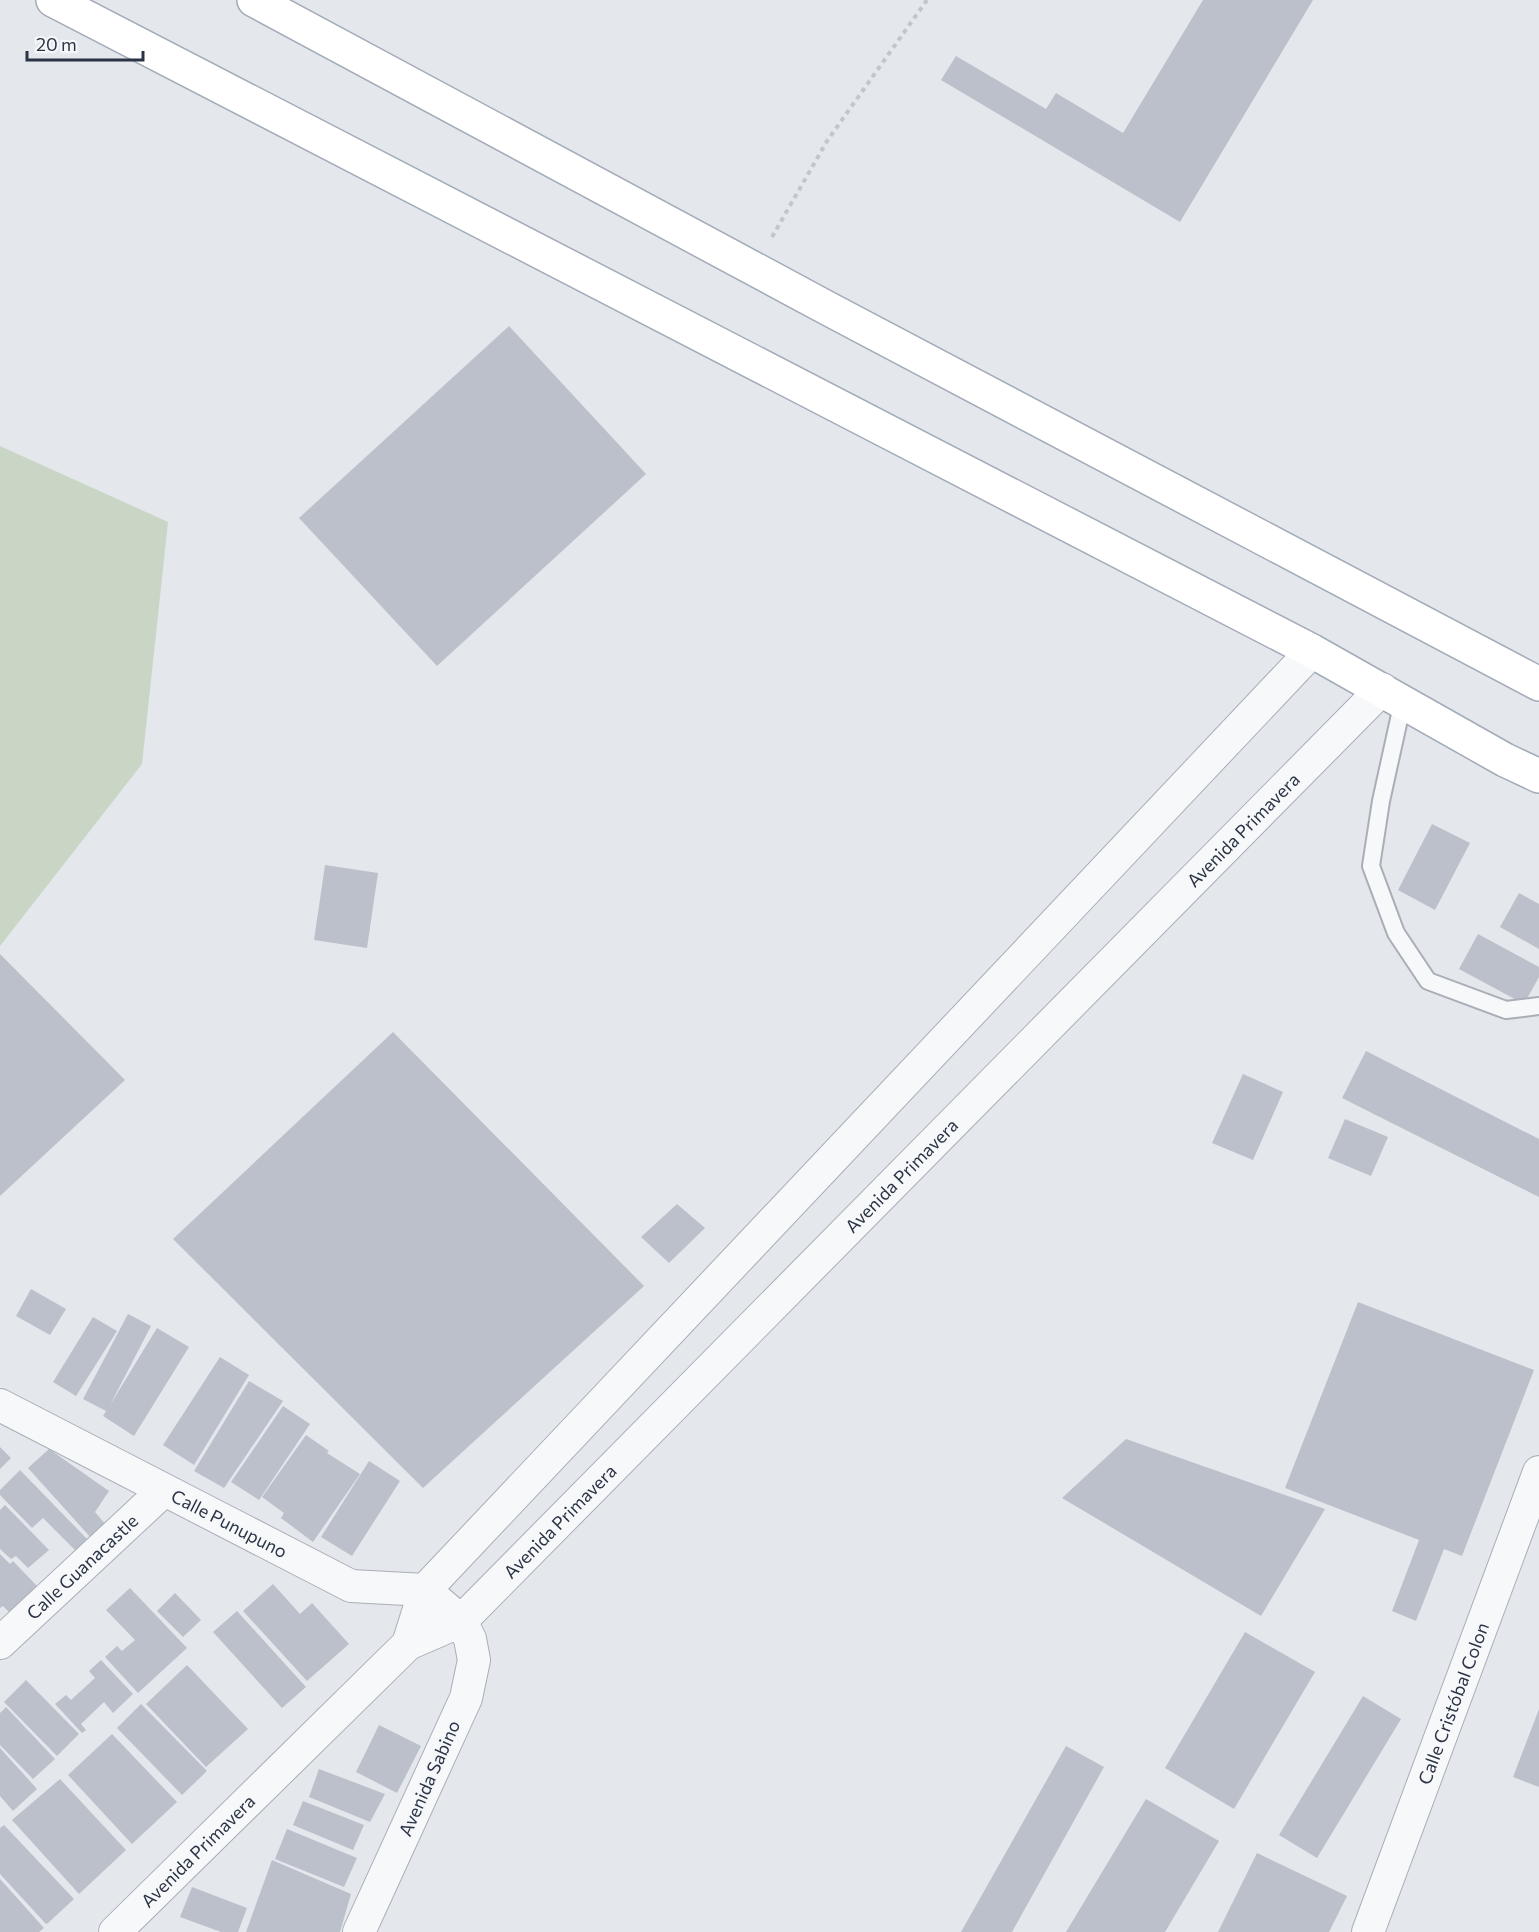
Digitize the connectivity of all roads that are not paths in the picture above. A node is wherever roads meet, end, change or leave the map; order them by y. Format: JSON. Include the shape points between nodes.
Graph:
{"nodes":[{"id":1,"x":53,"y":0,"type":"edge"},
{"id":2,"x":254,"y":0,"type":"edge"},
{"id":3,"x":1312,"y":651,"type":"junction"},
{"id":4,"x":1539,"y":684,"type":"edge"},
{"id":5,"x":1393,"y":695,"type":"junction"},
{"id":6,"x":1539,"y":776,"type":"edge"},
{"id":7,"x":1539,"y":1006,"type":"edge"},
{"id":8,"x":0,"y":1405,"type":"edge"},
{"id":9,"x":1539,"y":1472,"type":"edge"},
{"id":10,"x":164,"y":1491,"type":"junction"},
{"id":11,"x":425,"y":1590,"type":"junction"},
{"id":12,"x":461,"y":1621,"type":"junction"},
{"id":13,"x":0,"y":1643,"type":"edge"},
{"id":14,"x":408,"y":1644,"type":"junction"},
{"id":15,"x":115,"y":1932,"type":"edge"},
{"id":16,"x":359,"y":1932,"type":"edge"},
{"id":17,"x":1368,"y":1932,"type":"edge"}],
"edges":[{"from":1,"to":3,"type":"main road"},
{"from":2,"to":4,"type":"main road"},
{"from":3,"to":5,"type":"main road"},
{"from":3,"to":11,"type":"street","name":"Avenida Primavera"},
{"from":5,"to":6,"type":"main road"},
{"from":5,"to":7,"type":"lane","via":[[1371,866],[1396,933],[1428,981],[1506,1010]]},
{"from":5,"to":12,"type":"street","name":"Avenida Primavera"},
{"from":8,"to":10,"type":"street","name":"Calle Punupuno"},
{"from":9,"to":17,"type":"street","name":"Calle Cristóbal Colon"},
{"from":10,"to":11,"type":"street","name":"Calle Punupuno","via":[[351,1586]]},
{"from":10,"to":13,"type":"street","name":"Calle Guanacastle"},
{"from":11,"to":12,"type":"street"},
{"from":11,"to":14,"type":"street","name":"Avenida Primavera"},
{"from":12,"to":14,"type":"street","name":"Avenida Primavera"},
{"from":12,"to":16,"type":"street","name":"Avenida Sabino","via":[[474,1660],[466,1698]]},
{"from":14,"to":15,"type":"street","name":"Avenida Primavera"}]}
